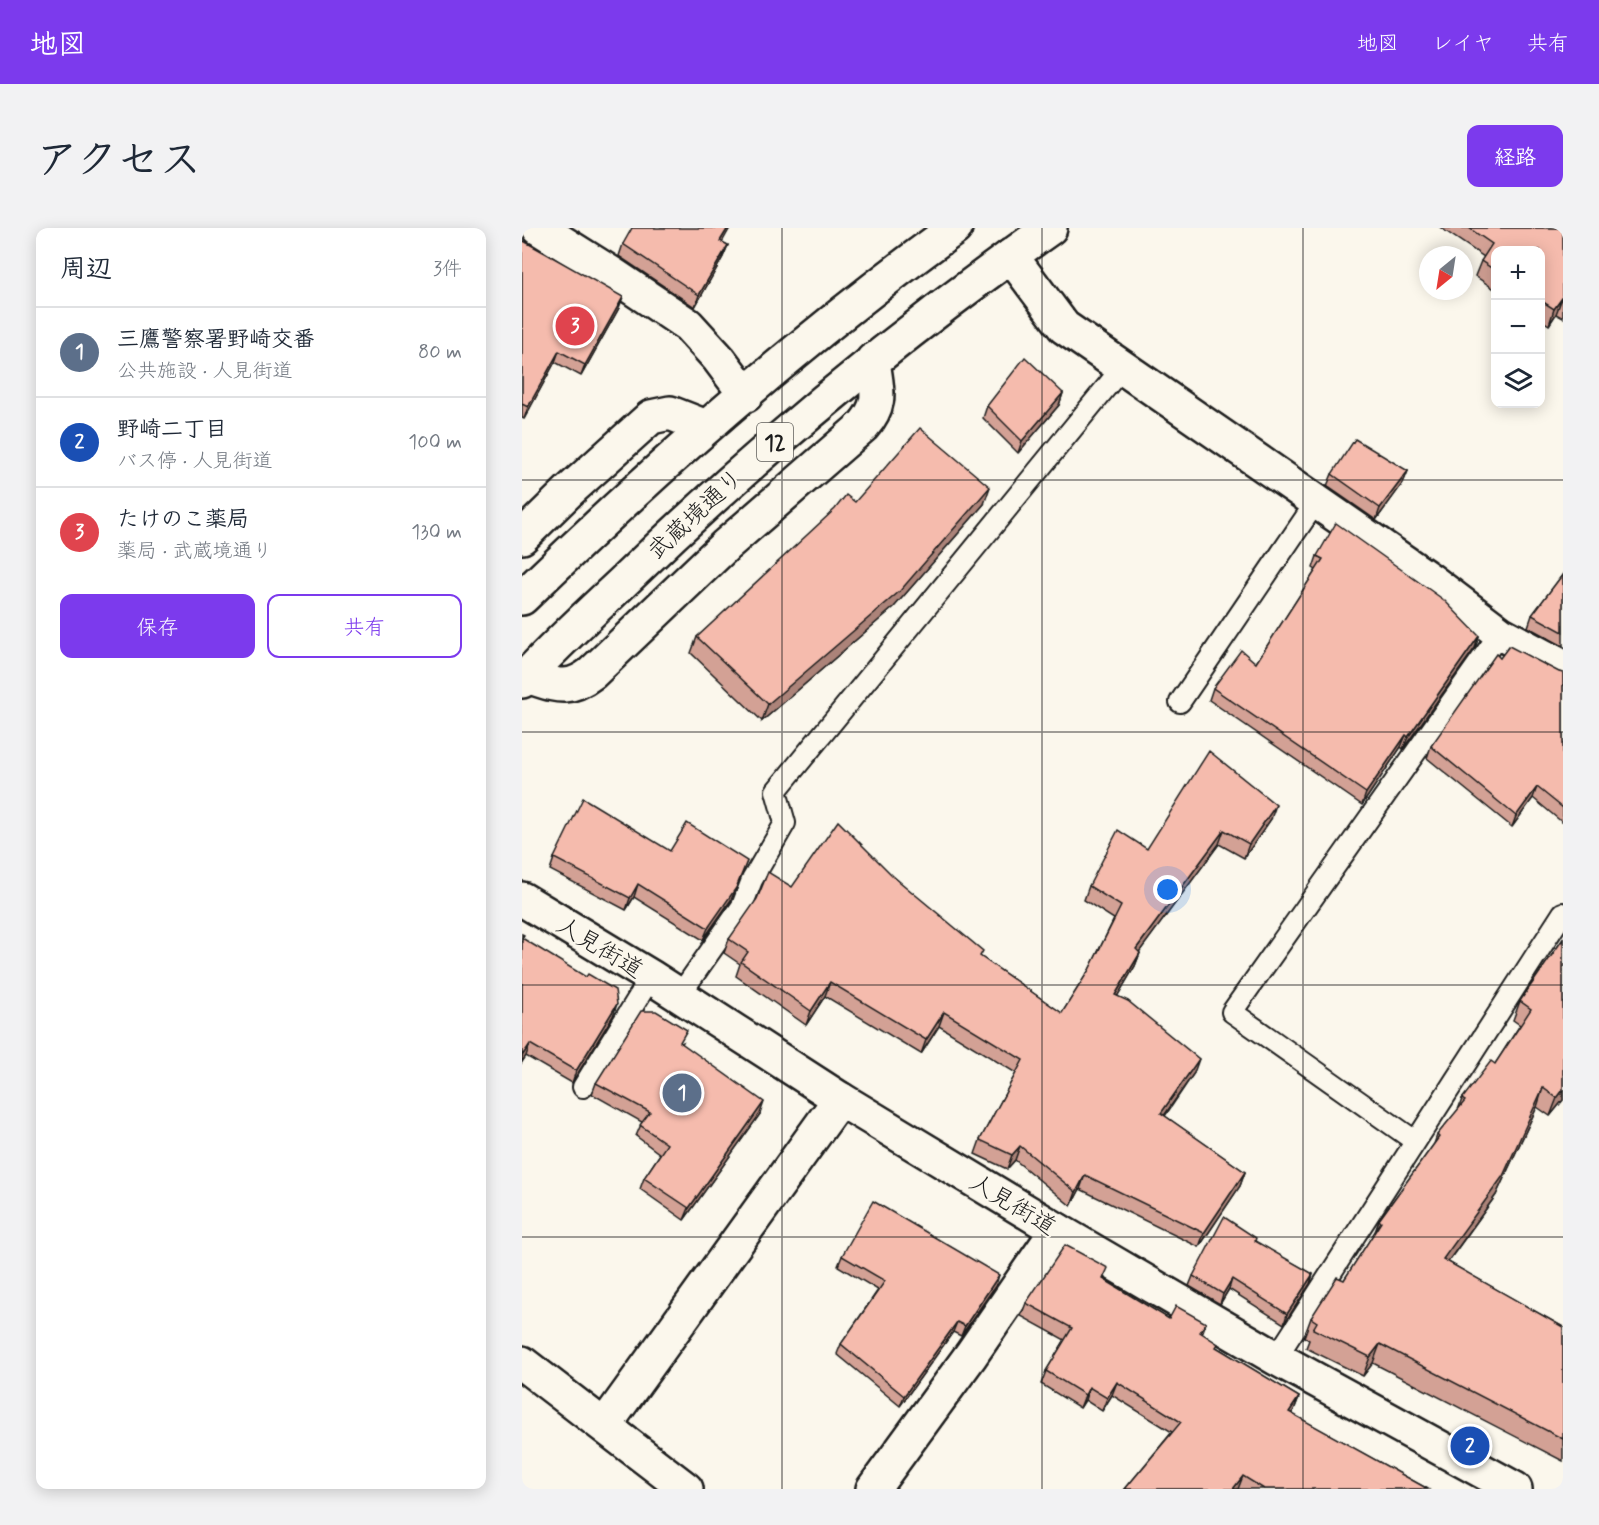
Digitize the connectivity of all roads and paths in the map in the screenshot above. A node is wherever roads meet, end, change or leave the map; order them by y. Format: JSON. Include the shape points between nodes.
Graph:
{"nodes":[{"id":1,"x":539,"y":228,"type":"edge"},
{"id":2,"x":955,"y":228,"type":"edge"},
{"id":3,"x":1050,"y":228,"type":"edge"},
{"id":4,"x":1011,"y":256,"type":"junction"},
{"id":5,"x":873,"y":360,"type":"junction"},
{"id":6,"x":1122,"y":368,"type":"junction"},
{"id":7,"x":746,"y":395,"type":"junction"},
{"id":8,"x":706,"y":427,"type":"junction"},
{"id":9,"x":1316,"y":502,"type":"junction"},
{"id":10,"x":522,"y":537,"type":"edge"},
{"id":11,"x":522,"y":598,"type":"edge"},
{"id":12,"x":1500,"y":633,"type":"junction"},
{"id":13,"x":1563,"y":667,"type":"edge"},
{"id":14,"x":524,"y":679,"type":"edge"},
{"id":15,"x":1180,"y":702,"type":"dead end"},
{"id":16,"x":522,"y":899,"type":"edge"},
{"id":17,"x":1563,"y":913,"type":"edge"},
{"id":18,"x":651,"y":977,"type":"junction"},
{"id":19,"x":679,"y":996,"type":"junction"},
{"id":20,"x":583,"y":1086,"type":"dead end"},
{"id":21,"x":840,"y":1099,"type":"junction"},
{"id":22,"x":1415,"y":1141,"type":"junction"},
{"id":23,"x":1057,"y":1230,"type":"junction"},
{"id":24,"x":1276,"y":1358,"type":"junction"},
{"id":25,"x":522,"y":1363,"type":"edge"},
{"id":26,"x":605,"y":1425,"type":"junction"},
{"id":27,"x":686,"y":1489,"type":"edge"},
{"id":28,"x":873,"y":1489,"type":"edge"},
{"id":29,"x":1515,"y":1489,"type":"edge"}],
"edges":[{"from":1,"to":7,"type":"street","via":[[688,325]]},
{"from":2,"to":7,"type":"street","number":"12","via":[[860,300]]},
{"from":3,"to":4,"type":"street","name":"武蔵境通り","number":"12"},
{"from":4,"to":5,"type":"street","name":"武蔵境通り","number":"12"},
{"from":4,"to":6,"type":"street","via":[[1064,327]]},
{"from":5,"to":14,"type":"street","name":"武蔵境通り","number":"12","via":[[724,487]]},
{"from":5,"to":14,"type":"street","via":[[878,404],[863,426],[726,545],[580,682],[564,686]]},
{"from":6,"to":9,"type":"street"},
{"from":6,"to":19,"type":"lane","via":[[776,791],[785,823],[752,880],[742,906]]},
{"from":7,"to":8,"type":"street","number":"12"},
{"from":8,"to":10,"type":"street","via":[[670,413],[651,417]]},
{"from":8,"to":11,"type":"street","number":"12"},
{"from":9,"to":12,"type":"street"},
{"from":9,"to":15,"type":"lane"},
{"from":12,"to":13,"type":"street"},
{"from":12,"to":22,"type":"lane","via":[[1232,1012]]},
{"from":16,"to":18,"type":"street","name":"人見街道"},
{"from":17,"to":22,"type":"lane"},
{"from":18,"to":19,"type":"street","name":"人見街道"},
{"from":18,"to":20,"type":"lane"},
{"from":19,"to":21,"type":"street","name":"人見街道"},
{"from":21,"to":23,"type":"street","name":"人見街道"},
{"from":21,"to":26,"type":"street"},
{"from":22,"to":24,"type":"lane"},
{"from":23,"to":24,"type":"street","name":"人見街道"},
{"from":23,"to":28,"type":"street"},
{"from":24,"to":29,"type":"street","name":"人見街道"},
{"from":25,"to":26,"type":"street"},
{"from":26,"to":27,"type":"street"}]}
